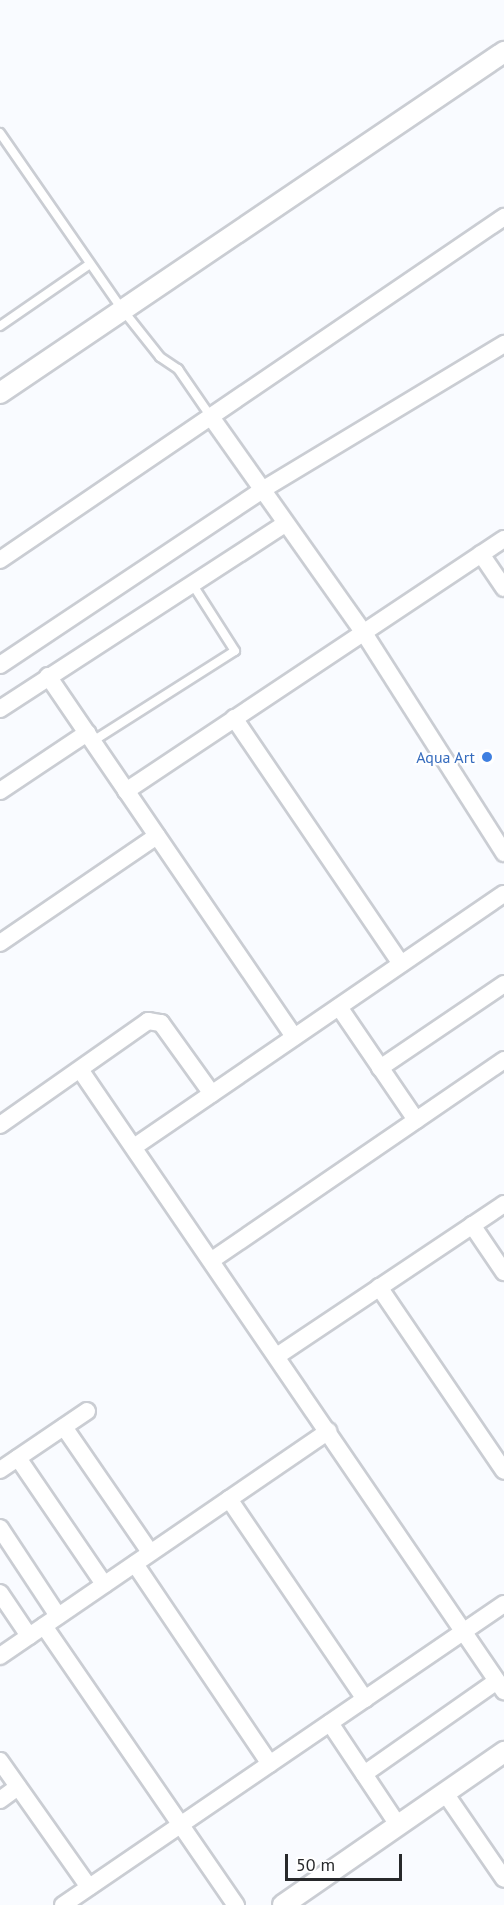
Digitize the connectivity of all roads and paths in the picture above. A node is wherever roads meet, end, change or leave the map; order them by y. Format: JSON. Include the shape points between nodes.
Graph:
{"nodes":[{"id":1,"x":504,"y":52,"type":"edge"},
{"id":2,"x":0,"y":133,"type":"edge"},
{"id":3,"x":504,"y":217,"type":"edge"},
{"id":4,"x":90,"y":264,"type":"junction"},
{"id":5,"x":122,"y":309,"type":"junction"},
{"id":6,"x":0,"y":326,"type":"edge"},
{"id":7,"x":504,"y":344,"type":"edge"},
{"id":8,"x":0,"y":393,"type":"edge"},
{"id":9,"x":211,"y":417,"type":"junction"},
{"id":10,"x":262,"y":490,"type":"junction"},
{"id":11,"x":285,"y":524,"type":"junction"},
{"id":12,"x":504,"y":539,"type":"edge"},
{"id":13,"x":482,"y":554,"type":"junction"},
{"id":14,"x":0,"y":560,"type":"edge"},
{"id":15,"x":191,"y":582,"type":"junction"},
{"id":16,"x":504,"y":588,"type":"edge"},
{"id":17,"x":364,"y":633,"type":"junction"},
{"id":18,"x":0,"y":665,"type":"edge"},
{"id":19,"x":48,"y":676,"type":"junction"},
{"id":20,"x":0,"y":709,"type":"edge"},
{"id":21,"x":234,"y":718,"type":"junction"},
{"id":22,"x":90,"y":737,"type":"junction"},
{"id":23,"x":0,"y":791,"type":"edge"},
{"id":24,"x":126,"y":791,"type":"junction"},
{"id":25,"x":157,"y":836,"type":"junction"},
{"id":26,"x":504,"y":853,"type":"edge"},
{"id":27,"x":504,"y":894,"type":"edge"},
{"id":28,"x":0,"y":943,"type":"edge"},
{"id":29,"x":401,"y":964,"type":"junction"},
{"id":30,"x":504,"y":984,"type":"edge"},
{"id":31,"x":339,"y":1007,"type":"junction"},
{"id":32,"x":294,"y":1037,"type":"junction"},
{"id":33,"x":502,"y":1064,"type":"edge"},
{"id":34,"x":380,"y":1068,"type":"junction"},
{"id":35,"x":81,"y":1071,"type":"junction"},
{"id":36,"x":212,"y":1094,"type":"junction"},
{"id":37,"x":3,"y":1117,"type":"edge"},
{"id":38,"x":416,"y":1120,"type":"junction"},
{"id":39,"x":134,"y":1147,"type":"junction"},
{"id":40,"x":504,"y":1204,"type":"edge"},
{"id":41,"x":472,"y":1225,"type":"junction"},
{"id":42,"x":212,"y":1260,"type":"junction"},
{"id":43,"x":504,"y":1272,"type":"edge"},
{"id":44,"x":379,"y":1287,"type":"junction"},
{"id":45,"x":277,"y":1356,"type":"junction"},
{"id":46,"x":87,"y":1411,"type":"dead end"},
{"id":47,"x":64,"y":1427,"type":"junction"},
{"id":48,"x":327,"y":1431,"type":"junction"},
{"id":49,"x":18,"y":1458,"type":"junction"},
{"id":50,"x":0,"y":1470,"type":"edge"},
{"id":51,"x":504,"y":1471,"type":"edge"},
{"id":52,"x":229,"y":1499,"type":"junction"},
{"id":53,"x":0,"y":1528,"type":"edge"},
{"id":54,"x":150,"y":1552,"type":"junction"},
{"id":55,"x":135,"y":1563,"type":"junction"},
{"id":56,"x":104,"y":1584,"type":"junction"},
{"id":57,"x":0,"y":1593,"type":"edge"},
{"id":58,"x":504,"y":1604,"type":"edge"},
{"id":59,"x":58,"y":1616,"type":"junction"},
{"id":60,"x":44,"y":1626,"type":"junction"},
{"id":61,"x":463,"y":1632,"type":"junction"},
{"id":62,"x":29,"y":1636,"type":"junction"},
{"id":63,"x":1,"y":1653,"type":"edge"},
{"id":64,"x":501,"y":1686,"type":"edge"},
{"id":65,"x":365,"y":1699,"type":"junction"},
{"id":66,"x":330,"y":1723,"type":"junction"},
{"id":67,"x":504,"y":1752,"type":"edge"},
{"id":68,"x":0,"y":1761,"type":"edge"},
{"id":69,"x":270,"y":1764,"type":"junction"},
{"id":70,"x":364,"y":1774,"type":"junction"},
{"id":71,"x":18,"y":1787,"type":"junction"},
{"id":72,"x":445,"y":1793,"type":"junction"},
{"id":73,"x":0,"y":1800,"type":"edge"},
{"id":74,"x":181,"y":1825,"type":"junction"},
{"id":75,"x":398,"y":1826,"type":"junction"},
{"id":76,"x":504,"y":1879,"type":"edge"},
{"id":77,"x":89,"y":1887,"type":"junction"},
{"id":78,"x":63,"y":1905,"type":"edge"},
{"id":79,"x":236,"y":1905,"type":"edge"},
{"id":80,"x":283,"y":1905,"type":"edge"}],
"edges":[{"from":1,"to":5,"type":"street"},
{"from":2,"to":4,"type":"lane"},
{"from":3,"to":9,"type":"street"},
{"from":4,"to":5,"type":"lane"},
{"from":4,"to":6,"type":"lane"},
{"from":5,"to":8,"type":"street"},
{"from":5,"to":9,"type":"lane","via":[[160,357],[178,369]]},
{"from":7,"to":10,"type":"street"},
{"from":9,"to":10,"type":"street"},
{"from":9,"to":14,"type":"street"},
{"from":10,"to":11,"type":"street"},
{"from":10,"to":18,"type":"street"},
{"from":11,"to":15,"type":"street"},
{"from":11,"to":17,"type":"street"},
{"from":12,"to":13,"type":"street"},
{"from":13,"to":16,"type":"street"},
{"from":13,"to":17,"type":"street"},
{"from":15,"to":19,"type":"street"},
{"from":15,"to":22,"type":"lane","via":[[235,651]]},
{"from":17,"to":21,"type":"street"},
{"from":17,"to":26,"type":"street"},
{"from":19,"to":20,"type":"street"},
{"from":19,"to":22,"type":"street"},
{"from":21,"to":24,"type":"street"},
{"from":21,"to":29,"type":"street"},
{"from":22,"to":23,"type":"street"},
{"from":22,"to":24,"type":"street"},
{"from":24,"to":25,"type":"street"},
{"from":25,"to":28,"type":"street"},
{"from":25,"to":32,"type":"street"},
{"from":27,"to":29,"type":"street"},
{"from":29,"to":31,"type":"street"},
{"from":30,"to":34,"type":"street"},
{"from":31,"to":32,"type":"street"},
{"from":31,"to":34,"type":"street"},
{"from":32,"to":36,"type":"street"},
{"from":33,"to":38,"type":"street"},
{"from":34,"to":38,"type":"street"},
{"from":35,"to":36,"type":"street","via":[[148,1021],[155,1020]]},
{"from":35,"to":37,"type":"street"},
{"from":35,"to":39,"type":"street"},
{"from":36,"to":39,"type":"street"},
{"from":38,"to":42,"type":"street"},
{"from":39,"to":42,"type":"street"},
{"from":40,"to":41,"type":"street"},
{"from":41,"to":43,"type":"street"},
{"from":41,"to":44,"type":"street"},
{"from":42,"to":45,"type":"street"},
{"from":44,"to":45,"type":"street"},
{"from":44,"to":51,"type":"street"},
{"from":45,"to":48,"type":"street"},
{"from":46,"to":47,"type":"street"},
{"from":47,"to":49,"type":"street"},
{"from":47,"to":54,"type":"street"},
{"from":48,"to":52,"type":"street"},
{"from":48,"to":61,"type":"street"},
{"from":49,"to":50,"type":"street"},
{"from":49,"to":56,"type":"street"},
{"from":52,"to":54,"type":"street"},
{"from":52,"to":65,"type":"street"},
{"from":53,"to":59,"type":"street"},
{"from":54,"to":55,"type":"street"},
{"from":55,"to":56,"type":"street"},
{"from":55,"to":69,"type":"street"},
{"from":56,"to":59,"type":"street"},
{"from":57,"to":62,"type":"street"},
{"from":58,"to":61,"type":"street"},
{"from":59,"to":60,"type":"street"},
{"from":60,"to":62,"type":"street"},
{"from":60,"to":74,"type":"street"},
{"from":61,"to":64,"type":"street"},
{"from":61,"to":65,"type":"street"},
{"from":62,"to":63,"type":"street"},
{"from":64,"to":70,"type":"street"},
{"from":65,"to":66,"type":"street"},
{"from":66,"to":69,"type":"street"},
{"from":66,"to":70,"type":"street"},
{"from":67,"to":72,"type":"street"},
{"from":68,"to":71,"type":"street"},
{"from":69,"to":74,"type":"street"},
{"from":70,"to":75,"type":"street"},
{"from":71,"to":73,"type":"street"},
{"from":71,"to":77,"type":"street"},
{"from":72,"to":75,"type":"street"},
{"from":72,"to":76,"type":"street"},
{"from":74,"to":77,"type":"street"},
{"from":74,"to":79,"type":"street"},
{"from":75,"to":80,"type":"street"},
{"from":77,"to":78,"type":"street"}]}
